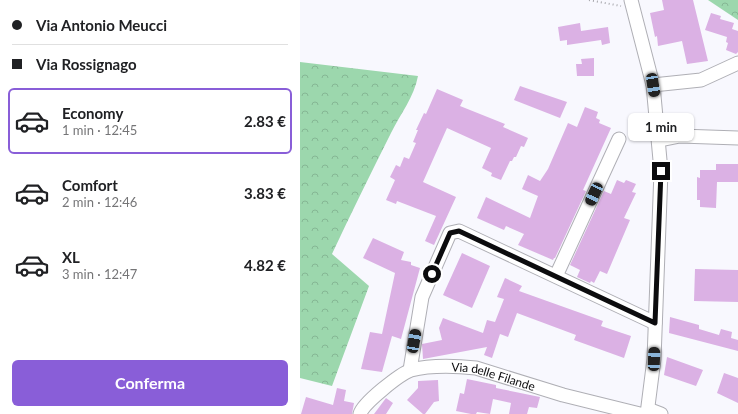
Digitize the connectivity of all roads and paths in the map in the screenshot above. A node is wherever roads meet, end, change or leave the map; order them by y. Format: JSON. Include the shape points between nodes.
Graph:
{"nodes":[{"id":1,"x":589,"y":0,"type":"edge"},
{"id":2,"x":620,"y":0,"type":"edge"},
{"id":3,"x":627,"y":3,"type":"edge"},
{"id":4,"x":738,"y":63,"type":"edge"},
{"id":5,"x":653,"y":85,"type":"junction"},
{"id":6,"x":738,"y":138,"type":"edge"},
{"id":7,"x":619,"y":139,"type":"dead end"},
{"id":8,"x":660,"y":140,"type":"junction"},
{"id":9,"x":556,"y":276,"type":"junction"},
{"id":10,"x":655,"y":323,"type":"junction"},
{"id":11,"x":410,"y":370,"type":"junction"},
{"id":12,"x":645,"y":412,"type":"edge"},
{"id":13,"x":360,"y":414,"type":"edge"},
{"id":14,"x":661,"y":414,"type":"edge"}],
"edges":[{"from":1,"to":3,"type":"path"},
{"from":2,"to":3,"type":"path"},
{"from":3,"to":5,"type":"street"},
{"from":4,"to":5,"type":"street","via":[[700,80]]},
{"from":5,"to":8,"type":"street"},
{"from":6,"to":8,"type":"street","via":[[680,136]]},
{"from":7,"to":9,"type":"street"},
{"from":8,"to":10,"type":"street"},
{"from":9,"to":10,"type":"street"},
{"from":9,"to":11,"type":"street","via":[[459,231],[450,233],[422,297]]},
{"from":10,"to":12,"type":"street","via":[[653,372]]},
{"from":11,"to":12,"type":"street","name":"Via delle Filande","via":[[439,367],[476,368],[563,395]]},
{"from":11,"to":13,"type":"street","via":[[370,400]]},
{"from":12,"to":14,"type":"street","name":"Via delle Filande"}]}
